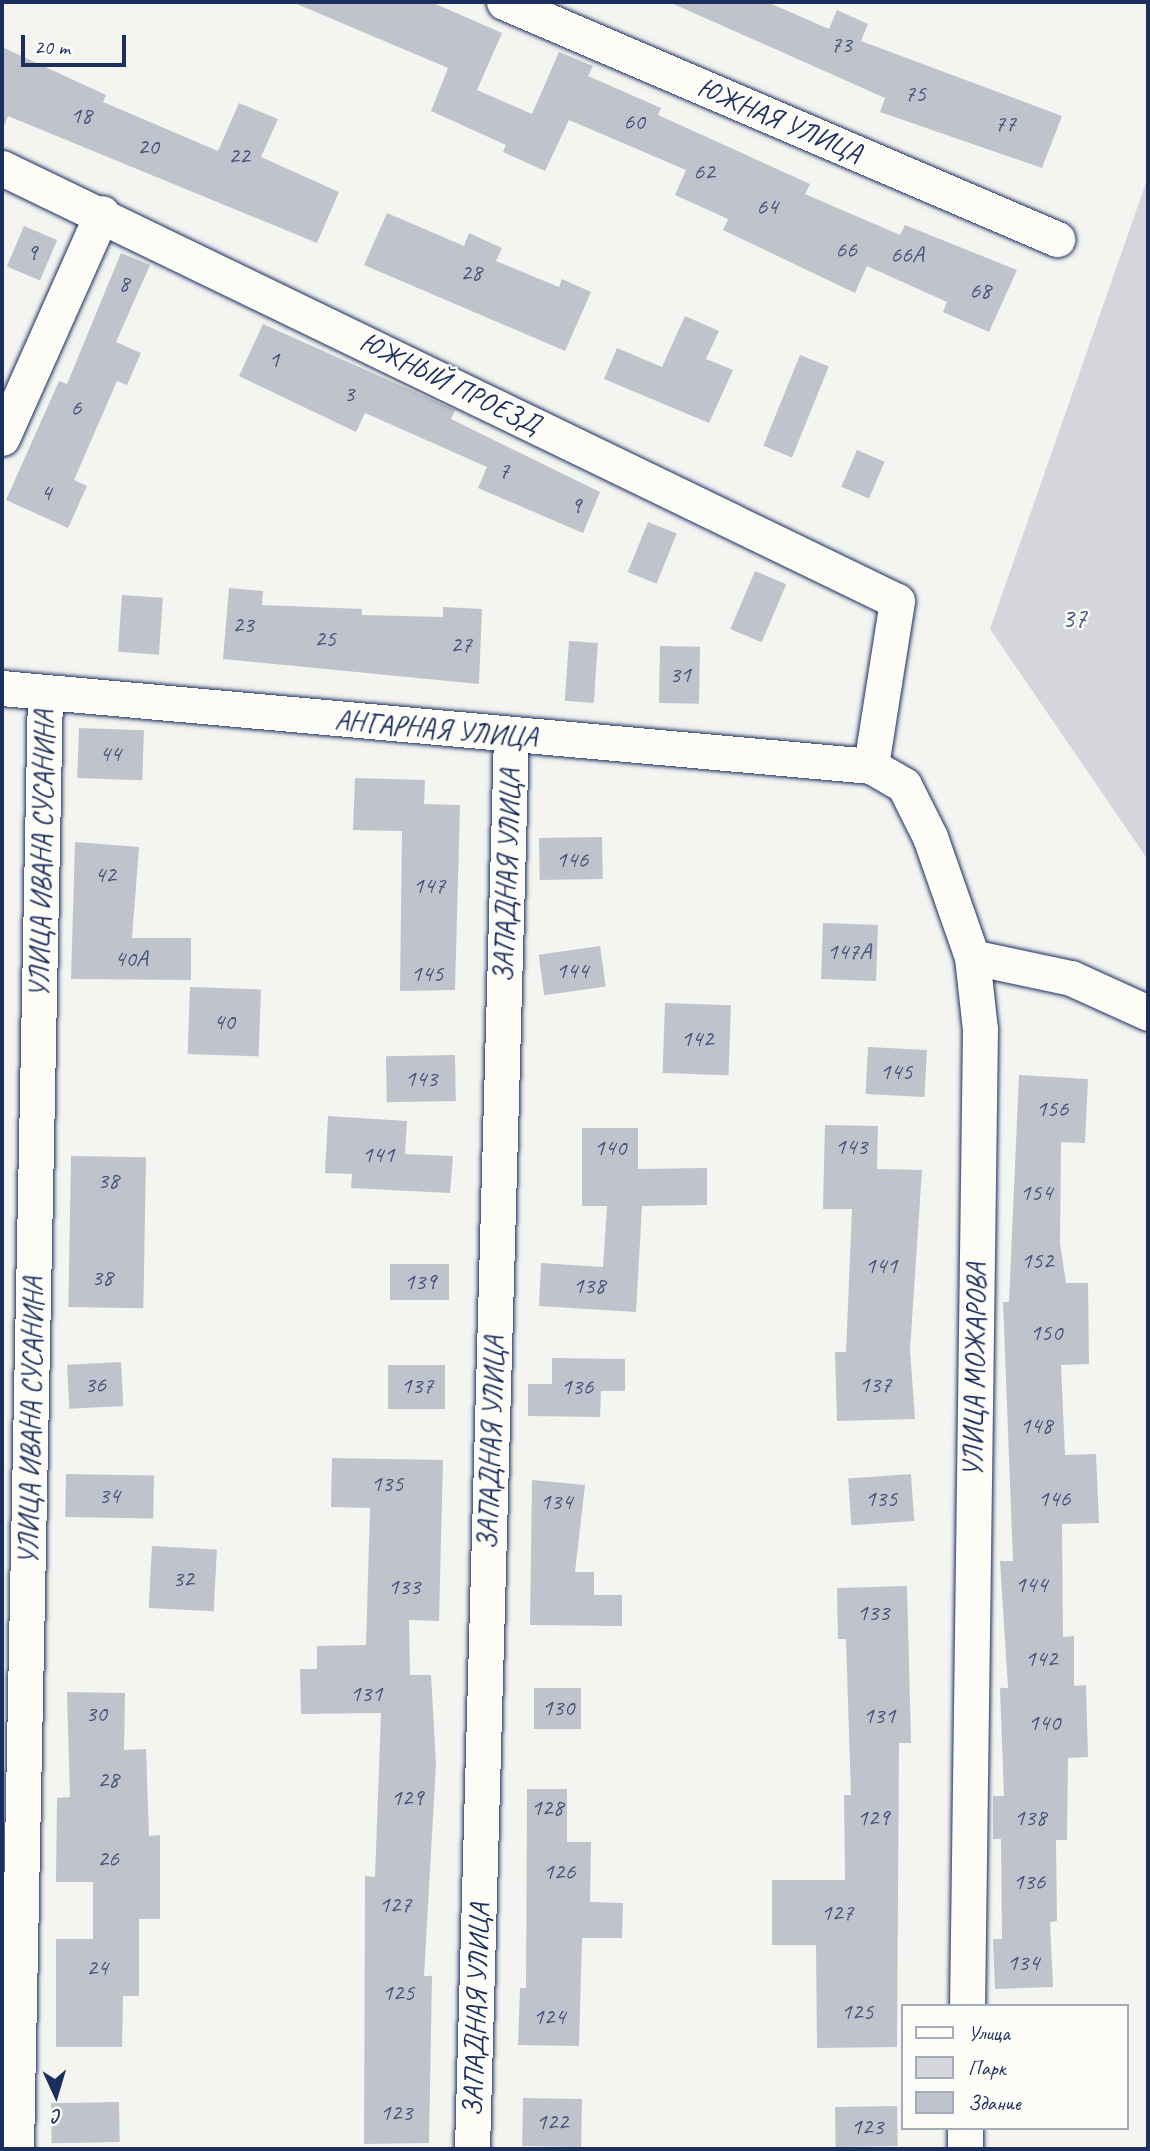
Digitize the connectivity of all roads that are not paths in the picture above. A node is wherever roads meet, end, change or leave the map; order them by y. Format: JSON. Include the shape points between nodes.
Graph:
{"nodes":[{"id":1,"x":503,"y":2,"type":"edge"},
{"id":2,"x":2,"y":168,"type":"edge"},
{"id":3,"x":102,"y":213,"type":"junction"},
{"id":4,"x":1056,"y":239,"type":"dead end"},
{"id":5,"x":2,"y":438,"type":"edge"},
{"id":6,"x":2,"y":688,"type":"edge"},
{"id":7,"x":45,"y":692,"type":"junction"},
{"id":8,"x":511,"y":737,"type":"junction"},
{"id":9,"x":871,"y":766,"type":"junction"},
{"id":10,"x":972,"y":957,"type":"junction"},
{"id":11,"x":1148,"y":1013,"type":"edge"},
{"id":12,"x":967,"y":2004,"type":"edge"},
{"id":13,"x":965,"y":2130,"type":"edge"},
{"id":14,"x":16,"y":2149,"type":"edge"},
{"id":15,"x":472,"y":2149,"type":"edge"},
{"id":16,"x":965,"y":2149,"type":"edge"}],
"edges":[{"from":1,"to":4,"type":"street","name":"ЮЖНАЯ УЛИЦА"},
{"from":2,"to":3,"type":"street","name":"ЮЖНЫЙ ПРОЕЗД"},
{"from":3,"to":5,"type":"street"},
{"from":3,"to":9,"type":"street","name":"ЮЖНЫЙ ПРОЕЗД","via":[[897,601]]},
{"from":6,"to":7,"type":"street","name":"АНГАРНАЯ УЛИЦА"},
{"from":7,"to":8,"type":"street","name":"АНГАРНАЯ УЛИЦА"},
{"from":7,"to":14,"type":"street","name":"УЛИЦА ИВАНА СУСАНИНА"},
{"from":8,"to":9,"type":"street","name":"АНГАРНАЯ УЛИЦА"},
{"from":8,"to":15,"type":"street","name":"ЗАПАДНАЯ УЛИЦА"},
{"from":9,"to":10,"type":"street","name":"УЛИЦА МОЖАРОВА","via":[[904,785],[930,837]]},
{"from":10,"to":11,"type":"street","via":[[1071,978]]},
{"from":10,"to":12,"type":"street","name":"УЛИЦА МОЖАРОВА","via":[[980,1029]]},
{"from":13,"to":16,"type":"street"}]}
